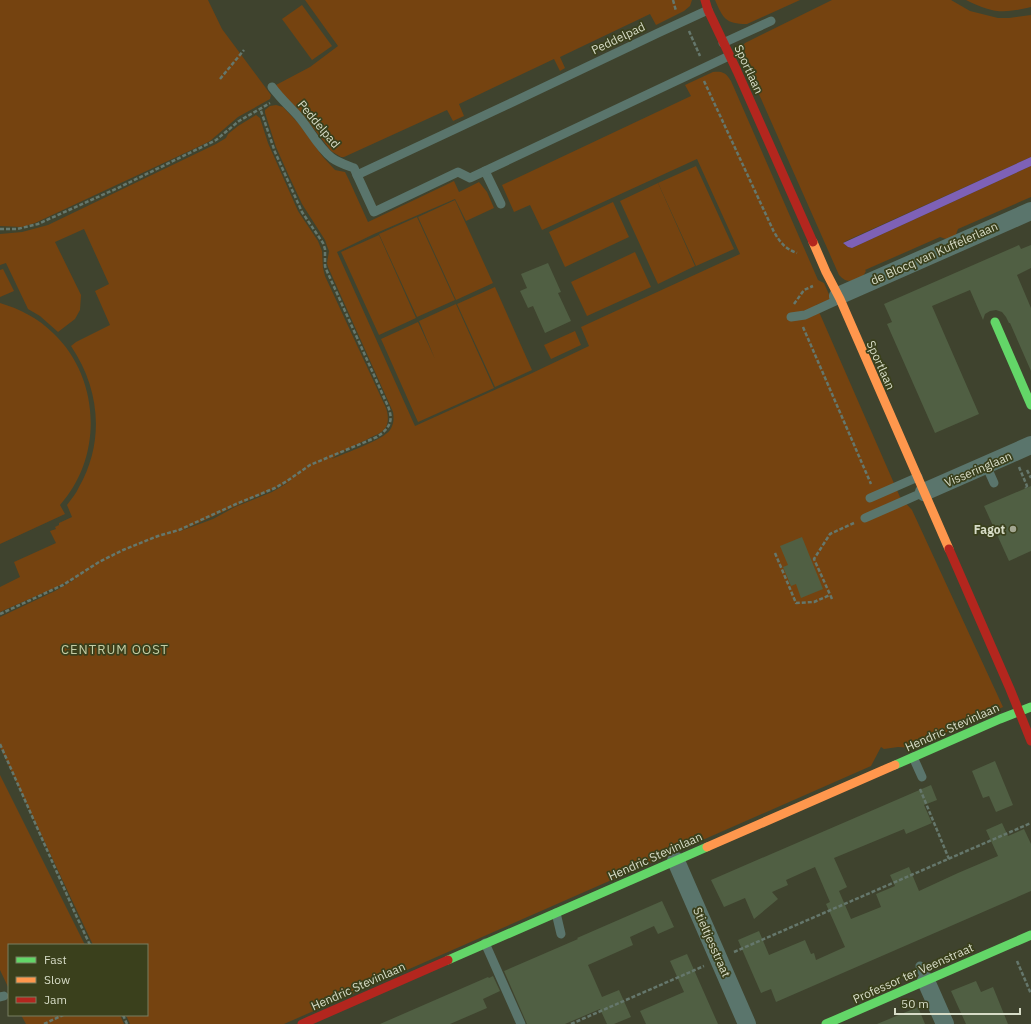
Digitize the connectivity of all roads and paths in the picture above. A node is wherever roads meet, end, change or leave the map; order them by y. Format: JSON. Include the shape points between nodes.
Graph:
{"nodes":[{"id":1,"x":673,"y":0,"type":"edge"},
{"id":2,"x":705,"y":0,"type":"edge"},
{"id":3,"x":708,"y":10,"type":"junction"},
{"id":4,"x":677,"y":15,"type":"dead end"},
{"id":5,"x":771,"y":22,"type":"dead end"},
{"id":6,"x":687,"y":27,"type":"dead end"},
{"id":7,"x":723,"y":43,"type":"junction"},
{"id":8,"x":244,"y":50,"type":"dead end"},
{"id":9,"x":729,"y":56,"type":"junction"},
{"id":10,"x":702,"y":60,"type":"dead end"},
{"id":11,"x":702,"y":77,"type":"dead end"},
{"id":12,"x":220,"y":79,"type":"dead end"},
{"id":13,"x":272,"y":87,"type":"dead end"},
{"id":14,"x":280,"y":98,"type":"junction"},
{"id":15,"x":260,"y":108,"type":"junction"},
{"id":16,"x":485,"y":171,"type":"junction"},
{"id":17,"x":357,"y":175,"type":"junction"},
{"id":18,"x":501,"y":204,"type":"dead end"},
{"id":19,"x":1031,"y":211,"type":"edge"},
{"id":20,"x":0,"y":229,"type":"edge"},
{"id":21,"x":801,"y":254,"type":"dead end"},
{"id":22,"x":830,"y":279,"type":"junction"},
{"id":23,"x":821,"y":282,"type":"joint"},
{"id":24,"x":839,"y":298,"type":"junction"},
{"id":25,"x":795,"y":317,"type":"junction"},
{"id":26,"x":995,"y":322,"type":"dead end"},
{"id":27,"x":1031,"y":405,"type":"edge"},
{"id":28,"x":1031,"y":445,"type":"edge"},
{"id":29,"x":986,"y":465,"type":"junction"},
{"id":30,"x":1027,"y":470,"type":"dead end"},
{"id":31,"x":1023,"y":478,"type":"dead end"},
{"id":32,"x":1031,"y":478,"type":"edge"},
{"id":33,"x":994,"y":483,"type":"dead end"},
{"id":34,"x":871,"y":484,"type":"dead end"},
{"id":35,"x":921,"y":484,"type":"junction"},
{"id":36,"x":1031,"y":484,"type":"edge"},
{"id":37,"x":870,"y":498,"type":"dead end"},
{"id":38,"x":865,"y":518,"type":"joint"},
{"id":39,"x":775,"y":553,"type":"dead end"},
{"id":40,"x":830,"y":595,"type":"junction"},
{"id":41,"x":832,"y":599,"type":"dead end"},
{"id":42,"x":0,"y":614,"type":"edge"},
{"id":43,"x":1031,"y":707,"type":"edge"},
{"id":44,"x":1019,"y":711,"type":"junction"},
{"id":45,"x":1031,"y":741,"type":"edge"},
{"id":46,"x":0,"y":744,"type":"edge"},
{"id":47,"x":913,"y":757,"type":"junction"},
{"id":48,"x":922,"y":777,"type":"dead end"},
{"id":49,"x":920,"y":789,"type":"dead end"},
{"id":50,"x":1031,"y":823,"type":"edge"},
{"id":51,"x":949,"y":859,"type":"junction"},
{"id":52,"x":676,"y":861,"type":"junction"},
{"id":53,"x":557,"y":916,"type":"junction"},
{"id":54,"x":564,"y":933,"type":"dead end"},
{"id":55,"x":1031,"y":935,"type":"edge"},
{"id":56,"x":485,"y":943,"type":"junction"},
{"id":57,"x":90,"y":944,"type":"edge"},
{"id":58,"x":742,"y":949,"type":"dead end"},
{"id":59,"x":1016,"y":960,"type":"dead end"},
{"id":60,"x":694,"y":970,"type":"dead end"},
{"id":61,"x":923,"y":973,"type":"junction"},
{"id":62,"x":1031,"y":994,"type":"edge"},
{"id":63,"x":61,"y":1016,"type":"edge"},
{"id":64,"x":44,"y":1024,"type":"edge"},
{"id":65,"x":302,"y":1024,"type":"edge"},
{"id":66,"x":521,"y":1024,"type":"edge"},
{"id":67,"x":571,"y":1024,"type":"edge"},
{"id":68,"x":747,"y":1024,"type":"edge"},
{"id":69,"x":826,"y":1024,"type":"edge"},
{"id":70,"x":945,"y":1024,"type":"edge"}],
"edges":[{"from":1,"to":4,"type":"path"},
{"from":2,"to":3,"type":"street","name":"Sportlaan"},
{"from":3,"to":7,"type":"street","name":"Sportlaan"},
{"from":3,"to":17,"type":"lane","name":"Peddelpad"},
{"from":5,"to":7,"type":"lane"},
{"from":6,"to":10,"type":"path"},
{"from":7,"to":9,"type":"street","name":"Sportlaan"},
{"from":8,"to":12,"type":"path"},
{"from":9,"to":16,"type":"lane"},
{"from":9,"to":22,"type":"street","name":"Sportlaan"},
{"from":11,"to":21,"type":"path","via":[[774,232],[786,248]]},
{"from":13,"to":14,"type":"lane"},
{"from":14,"to":15,"type":"path","name":"Peddelpad"},
{"from":14,"to":17,"type":"lane","name":"Peddelpad","via":[[323,149],[337,161],[354,168]]},
{"from":15,"to":20,"type":"path","name":"Peddelpad","via":[[216,140],[120,187],[38,224],[17,229]]},
{"from":15,"to":42,"type":"path","via":[[275,152],[302,212],[323,243],[326,270],[387,404],[390,426],[377,437],[310,465],[275,488],[179,530],[123,550],[62,585]]},
{"from":16,"to":17,"type":"lane","via":[[470,178],[458,172],[374,212]]},
{"from":16,"to":18,"type":"lane"},
{"from":19,"to":24,"type":"street","name":"de Blocq van Kuffelerlaan"},
{"from":22,"to":23,"type":"lane"},
{"from":22,"to":24,"type":"street","name":"Sportlaan"},
{"from":23,"to":25,"type":"path","via":[[804,290],[794,304]]},
{"from":24,"to":25,"type":"lane","via":[[805,315]]},
{"from":24,"to":35,"type":"street","name":"Sportlaan"},
{"from":25,"to":34,"type":"path"},
{"from":26,"to":27,"type":"street"},
{"from":28,"to":29,"type":"street","name":"Visseringlaan"},
{"from":29,"to":33,"type":"lane"},
{"from":29,"to":35,"type":"street","name":"Visseringlaan"},
{"from":30,"to":32,"type":"path"},
{"from":31,"to":36,"type":"path","via":[[1026,487]]},
{"from":35,"to":37,"type":"lane"},
{"from":35,"to":38,"type":"lane"},
{"from":35,"to":44,"type":"street","name":"Sportlaan"},
{"from":38,"to":40,"type":"path","via":[[830,534],[814,559]]},
{"from":39,"to":40,"type":"path","via":[[796,603],[814,602]]},
{"from":40,"to":41,"type":"path"},
{"from":43,"to":44,"type":"street","name":"Hendric Stevinlaan"},
{"from":44,"to":45,"type":"street","name":"Sportlaan"},
{"from":44,"to":47,"type":"street","name":"Hendric Stevinlaan"},
{"from":46,"to":57,"type":"path"},
{"from":47,"to":48,"type":"lane"},
{"from":47,"to":52,"type":"street","name":"Hendric Stevinlaan"},
{"from":49,"to":51,"type":"path"},
{"from":50,"to":51,"type":"path"},
{"from":51,"to":58,"type":"path"},
{"from":52,"to":53,"type":"street","name":"Hendric Stevinlaan"},
{"from":52,"to":68,"type":"street","name":"Stieltjesstraat"},
{"from":53,"to":54,"type":"lane"},
{"from":53,"to":56,"type":"street","name":"Hendric Stevinlaan"},
{"from":55,"to":61,"type":"street","name":"Professor ter Veenstraat"},
{"from":56,"to":65,"type":"street","name":"Hendric Stevinlaan"},
{"from":56,"to":66,"type":"lane"},
{"from":59,"to":62,"type":"path"},
{"from":60,"to":67,"type":"path"},
{"from":61,"to":69,"type":"street","name":"Professor ter Veenstraat"},
{"from":61,"to":70,"type":"street"},
{"from":63,"to":64,"type":"path"}]}
